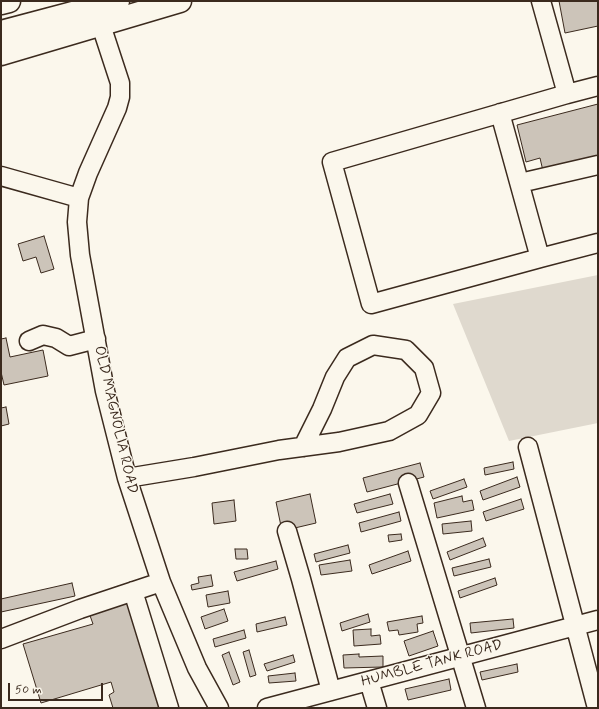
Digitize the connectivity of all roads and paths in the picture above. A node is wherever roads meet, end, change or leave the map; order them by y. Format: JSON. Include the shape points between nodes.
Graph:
{"nodes":[{"id":1,"x":9,"y":1,"type":"edge"},
{"id":2,"x":118,"y":1,"type":"edge"},
{"id":3,"x":180,"y":1,"type":"edge"},
{"id":4,"x":541,"y":1,"type":"edge"},
{"id":5,"x":1,"y":3,"type":"edge"},
{"id":6,"x":101,"y":25,"type":"junction"},
{"id":7,"x":1,"y":32,"type":"edge"},
{"id":8,"x":1,"y":54,"type":"edge"},
{"id":9,"x":598,"y":86,"type":"edge"},
{"id":10,"x":566,"y":94,"type":"junction"},
{"id":11,"x":500,"y":113,"type":"junction"},
{"id":12,"x":598,"y":165,"type":"edge"},
{"id":13,"x":1,"y":176,"type":"edge"},
{"id":14,"x":520,"y":183,"type":"junction"},
{"id":15,"x":79,"y":198,"type":"junction"},
{"id":16,"x":598,"y":243,"type":"edge"},
{"id":17,"x":540,"y":258,"type":"junction"},
{"id":18,"x":96,"y":339,"type":"junction"},
{"id":19,"x":29,"y":341,"type":"dead end"},
{"id":20,"x":303,"y":447,"type":"junction"},
{"id":21,"x":528,"y":447,"type":"dead end"},
{"id":22,"x":127,"y":478,"type":"junction"},
{"id":23,"x":408,"y":483,"type":"dead end"},
{"id":24,"x":287,"y":531,"type":"dead end"},
{"id":25,"x":161,"y":582,"type":"junction"},
{"id":26,"x":133,"y":591,"type":"junction"},
{"id":27,"x":598,"y":620,"type":"edge"},
{"id":28,"x":576,"y":626,"type":"junction"},
{"id":29,"x":1,"y":639,"type":"edge"},
{"id":30,"x":460,"y":657,"type":"junction"},
{"id":31,"x":369,"y":681,"type":"junction"},
{"id":32,"x":331,"y":691,"type":"junction"},
{"id":33,"x":169,"y":708,"type":"edge"},
{"id":34,"x":219,"y":708,"type":"edge"},
{"id":35,"x":267,"y":708,"type":"edge"},
{"id":36,"x":377,"y":708,"type":"edge"},
{"id":37,"x":476,"y":708,"type":"edge"},
{"id":38,"x":597,"y":708,"type":"edge"}],
"edges":[{"from":1,"to":5,"type":"main road"},
{"from":2,"to":7,"type":"main road"},
{"from":3,"to":6,"type":"main road"},
{"from":4,"to":10,"type":"street"},
{"from":6,"to":8,"type":"main road"},
{"from":6,"to":15,"type":"street","name":"OLD MAGNOLIA ROAD","via":[[120,83],[120,97]]},
{"from":9,"to":10,"type":"street"},
{"from":10,"to":11,"type":"street"},
{"from":11,"to":14,"type":"street"},
{"from":11,"to":17,"type":"street","via":[[332,162],[371,304]]},
{"from":12,"to":14,"type":"street"},
{"from":13,"to":15,"type":"street"},
{"from":14,"to":17,"type":"street"},
{"from":15,"to":18,"type":"street","name":"OLD MAGNOLIA ROAD","via":[[77,222],[80,255]]},
{"from":16,"to":17,"type":"street"},
{"from":18,"to":19,"type":"street","via":[[69,346],[56,338],[43,336]]},
{"from":18,"to":22,"type":"street","name":"OLD MAGNOLIA ROAD","via":[[105,391]]},
{"from":20,"to":20,"type":"street","via":[[389,431],[418,415],[431,393],[424,368],[406,350],[373,345],[347,358],[335,377]]},
{"from":20,"to":22,"type":"street"},
{"from":21,"to":28,"type":"street"},
{"from":22,"to":25,"type":"street","name":"OLD MAGNOLIA ROAD"},
{"from":23,"to":30,"type":"street"},
{"from":24,"to":32,"type":"street"},
{"from":25,"to":26,"type":"street"},
{"from":25,"to":34,"type":"street","name":"OLD MAGNOLIA ROAD","via":[[197,668]]},
{"from":26,"to":29,"type":"street"},
{"from":26,"to":33,"type":"street"},
{"from":27,"to":28,"type":"street","name":"HUMBLE TANK ROAD"},
{"from":28,"to":30,"type":"street","name":"HUMBLE TANK ROAD"},
{"from":28,"to":38,"type":"street"},
{"from":30,"to":31,"type":"street","name":"HUMBLE TANK ROAD"},
{"from":30,"to":37,"type":"street"},
{"from":31,"to":32,"type":"street","name":"HUMBLE TANK ROAD"},
{"from":31,"to":36,"type":"street"},
{"from":32,"to":35,"type":"street","name":"HUMBLE TANK ROAD"}]}
